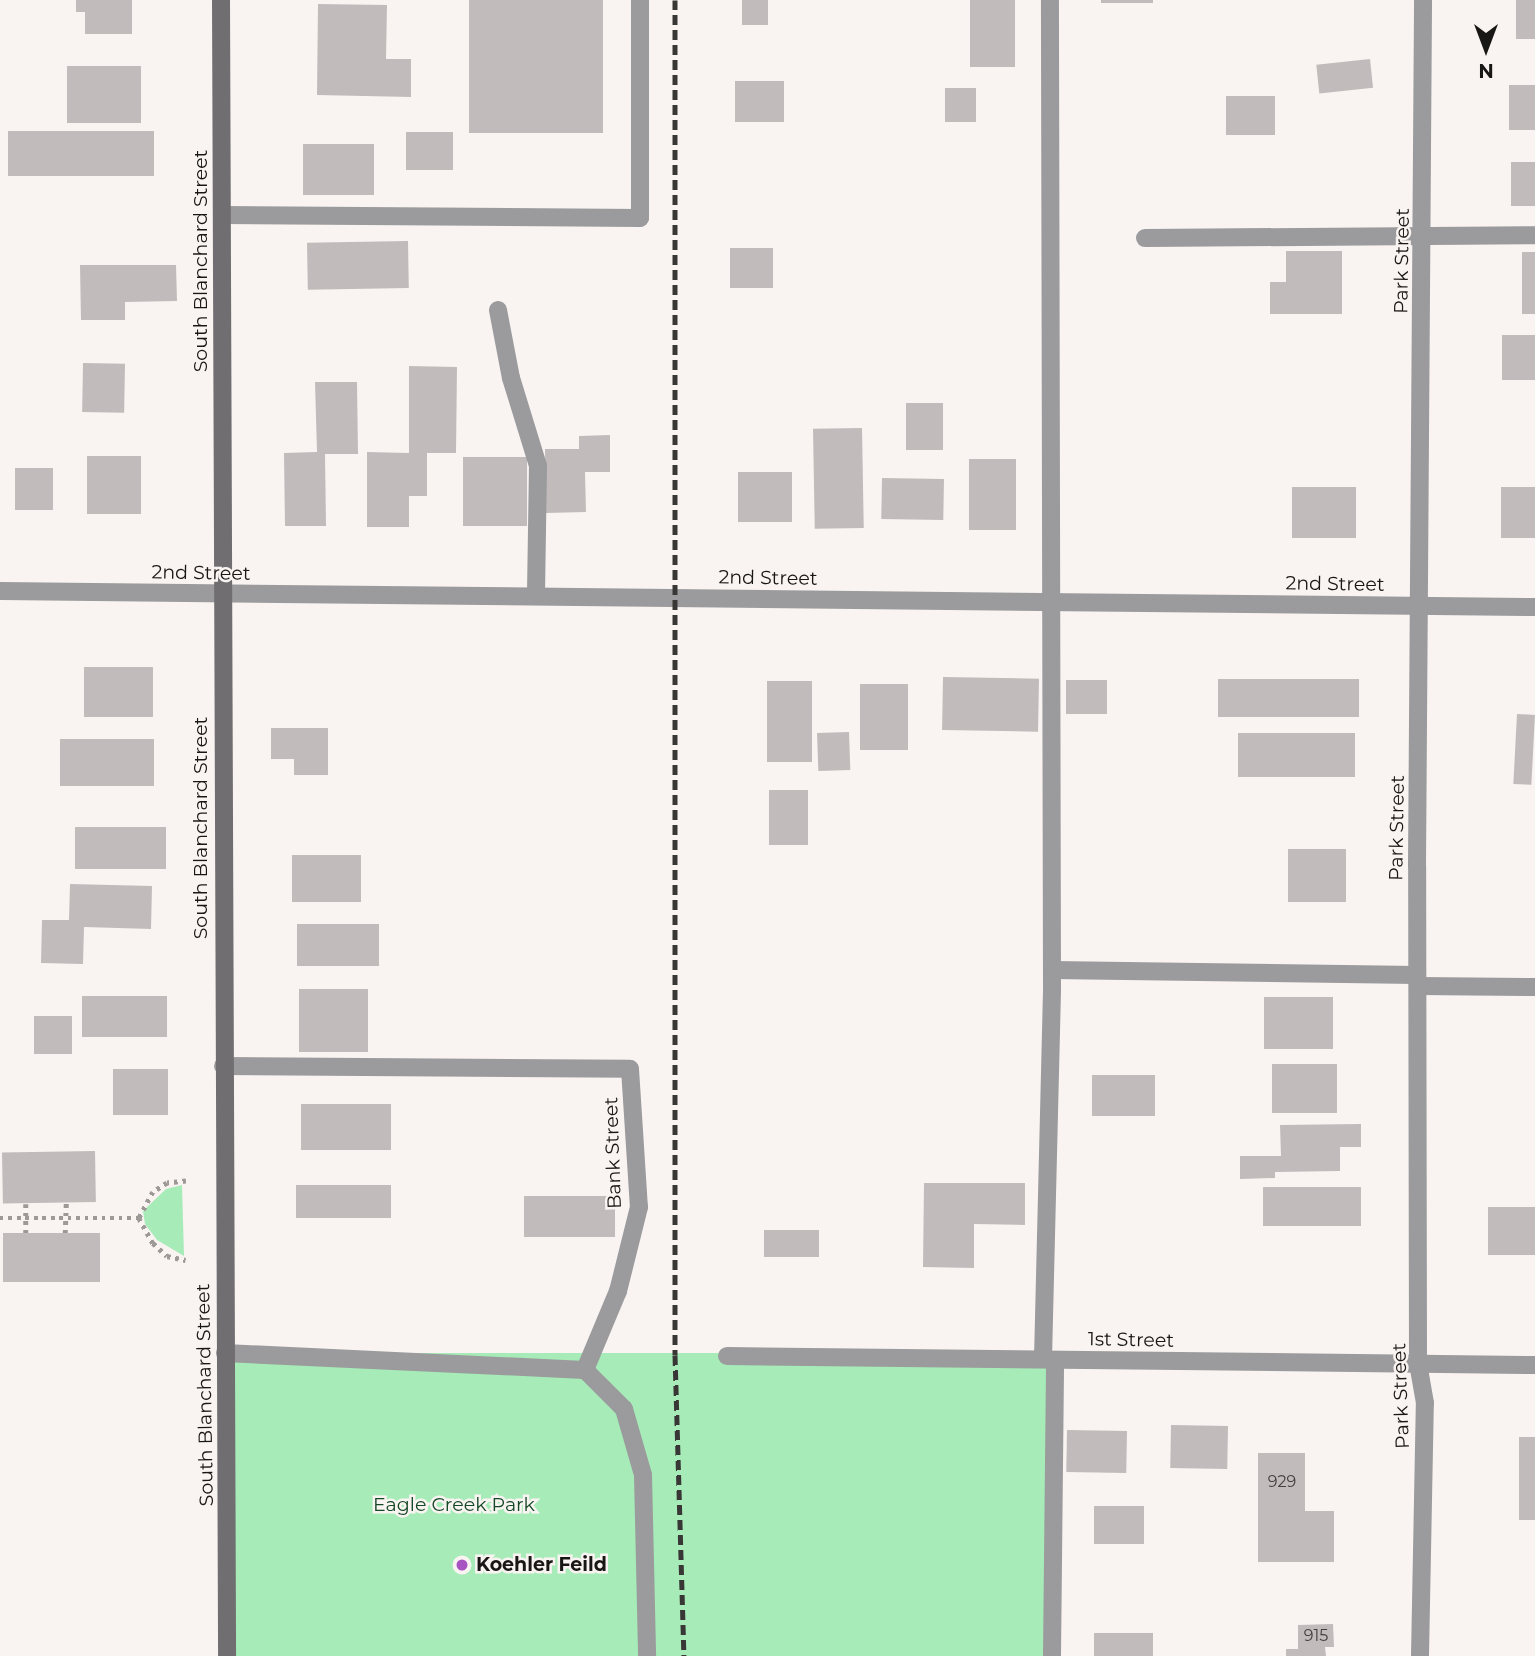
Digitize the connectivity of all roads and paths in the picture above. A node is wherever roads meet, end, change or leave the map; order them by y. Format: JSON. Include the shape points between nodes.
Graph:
{"nodes":[{"id":1,"x":221,"y":0,"type":"edge"},
{"id":2,"x":640,"y":0,"type":"edge"},
{"id":3,"x":1049,"y":0,"type":"edge"},
{"id":4,"x":1423,"y":0,"type":"edge"},
{"id":5,"x":222,"y":215,"type":"junction"},
{"id":6,"x":1423,"y":235,"type":"junction"},
{"id":7,"x":1535,"y":235,"type":"edge"},
{"id":8,"x":1145,"y":238,"type":"dead end"},
{"id":9,"x":498,"y":310,"type":"dead end"},
{"id":10,"x":0,"y":591,"type":"edge"},
{"id":11,"x":221,"y":594,"type":"junction"},
{"id":12,"x":536,"y":596,"type":"junction"},
{"id":13,"x":1048,"y":602,"type":"junction"},
{"id":14,"x":1422,"y":606,"type":"junction"},
{"id":15,"x":1535,"y":607,"type":"edge"},
{"id":16,"x":1052,"y":970,"type":"junction"},
{"id":17,"x":1418,"y":981,"type":"junction"},
{"id":18,"x":1535,"y":987,"type":"edge"},
{"id":19,"x":223,"y":1066,"type":"junction"},
{"id":20,"x":186,"y":1181,"type":"dead end"},
{"id":21,"x":66,"y":1202,"type":"dead end"},
{"id":22,"x":26,"y":1203,"type":"dead end"},
{"id":23,"x":0,"y":1218,"type":"edge"},
{"id":24,"x":26,"y":1218,"type":"junction"},
{"id":25,"x":65,"y":1218,"type":"junction"},
{"id":26,"x":139,"y":1218,"type":"junction"},
{"id":27,"x":65,"y":1233,"type":"dead end"},
{"id":28,"x":26,"y":1234,"type":"dead end"},
{"id":29,"x":186,"y":1260,"type":"dead end"},
{"id":30,"x":225,"y":1353,"type":"junction"},
{"id":31,"x":727,"y":1356,"type":"dead end"},
{"id":32,"x":1049,"y":1360,"type":"junction"},
{"id":33,"x":1418,"y":1364,"type":"junction"},
{"id":34,"x":1535,"y":1365,"type":"edge"},
{"id":35,"x":585,"y":1370,"type":"junction"},
{"id":36,"x":227,"y":1656,"type":"edge"},
{"id":37,"x":647,"y":1656,"type":"edge"},
{"id":38,"x":1052,"y":1656,"type":"edge"},
{"id":39,"x":1420,"y":1656,"type":"edge"}],
"edges":[{"from":1,"to":5,"type":"street","name":"South Blanchard Street"},
{"from":2,"to":5,"type":"street","via":[[640,218]]},
{"from":3,"to":13,"type":"street"},
{"from":4,"to":6,"type":"street","name":"Park Street"},
{"from":5,"to":11,"type":"street","name":"South Blanchard Street"},
{"from":6,"to":7,"type":"street"},
{"from":6,"to":8,"type":"street"},
{"from":6,"to":14,"type":"street","name":"Park Street"},
{"from":9,"to":12,"type":"street","via":[[511,378],[538,466]]},
{"from":10,"to":11,"type":"street","name":"2nd Street"},
{"from":11,"to":12,"type":"street","name":"2nd Street"},
{"from":11,"to":19,"type":"street","name":"South Blanchard Street"},
{"from":12,"to":13,"type":"street","name":"2nd Street"},
{"from":13,"to":14,"type":"street","name":"2nd Street"},
{"from":13,"to":16,"type":"street"},
{"from":14,"to":15,"type":"street","name":"2nd Street"},
{"from":14,"to":17,"type":"street","name":"Park Street"},
{"from":16,"to":17,"type":"street"},
{"from":16,"to":32,"type":"street"},
{"from":17,"to":18,"type":"street"},
{"from":17,"to":33,"type":"street","name":"Park Street"},
{"from":19,"to":30,"type":"street","name":"South Blanchard Street"},
{"from":19,"to":35,"type":"street","name":"Bank Street","via":[[630,1069],[639,1208],[618,1291]]},
{"from":20,"to":26,"type":"path","via":[[167,1183],[153,1192]]},
{"from":21,"to":25,"type":"path"},
{"from":22,"to":24,"type":"path"},
{"from":23,"to":24,"type":"path"},
{"from":24,"to":25,"type":"path"},
{"from":24,"to":28,"type":"path"},
{"from":25,"to":26,"type":"path"},
{"from":25,"to":27,"type":"path"},
{"from":26,"to":29,"type":"path","via":[[153,1243],[167,1256]]},
{"from":30,"to":35,"type":"street"},
{"from":30,"to":36,"type":"street","name":"South Blanchard Street"},
{"from":31,"to":32,"type":"street","name":"1st Street"},
{"from":32,"to":33,"type":"street","name":"1st Street"},
{"from":32,"to":38,"type":"street"},
{"from":33,"to":34,"type":"street","name":"1st Street"},
{"from":33,"to":39,"type":"street","name":"Park Street","via":[[1424,1403]]},
{"from":35,"to":37,"type":"street","via":[[625,1409],[643,1475]]}]}
